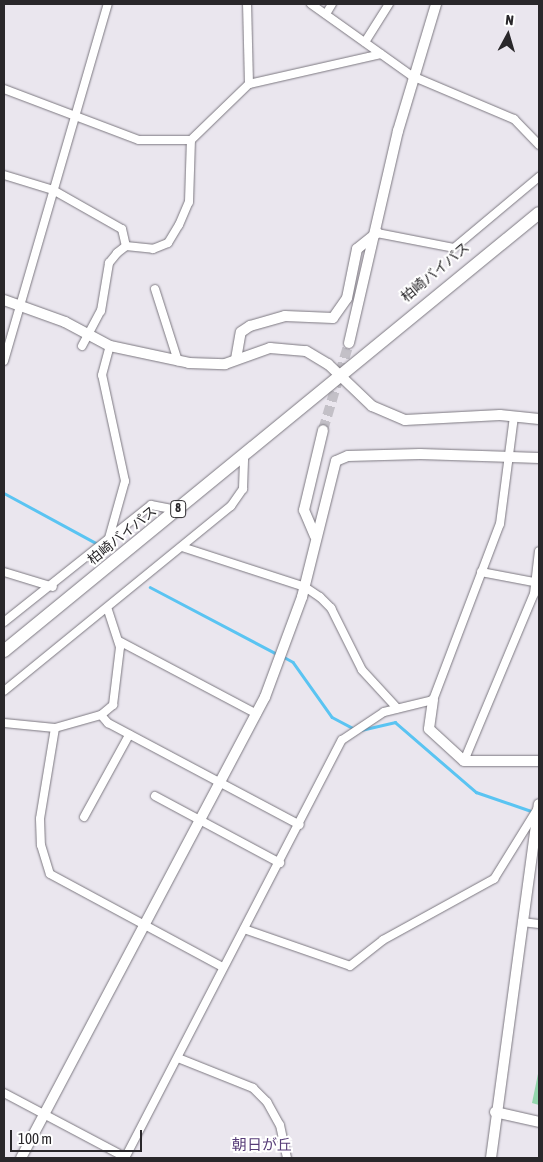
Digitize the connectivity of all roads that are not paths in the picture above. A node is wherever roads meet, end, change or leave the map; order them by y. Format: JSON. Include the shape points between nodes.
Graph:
{"nodes":[{"id":1,"x":108,"y":4,"type":"edge"},
{"id":2,"x":247,"y":4,"type":"edge"},
{"id":3,"x":311,"y":4,"type":"edge"},
{"id":4,"x":332,"y":4,"type":"edge"},
{"id":5,"x":388,"y":4,"type":"edge"},
{"id":6,"x":436,"y":4,"type":"edge"},
{"id":7,"x":326,"y":14,"type":"junction"},
{"id":8,"x":365,"y":42,"type":"junction"},
{"id":9,"x":381,"y":54,"type":"junction"},
{"id":10,"x":412,"y":76,"type":"junction"},
{"id":11,"x":249,"y":84,"type":"junction"},
{"id":12,"x":4,"y":90,"type":"edge"},
{"id":13,"x":76,"y":115,"type":"junction"},
{"id":14,"x":191,"y":140,"type":"junction"},
{"id":15,"x":539,"y":145,"type":"edge"},
{"id":16,"x":4,"y":175,"type":"edge"},
{"id":17,"x":539,"y":176,"type":"edge"},
{"id":18,"x":53,"y":190,"type":"junction"},
{"id":19,"x":539,"y":204,"type":"edge"},
{"id":20,"x":539,"y":213,"type":"edge"},
{"id":21,"x":377,"y":233,"type":"junction"},
{"id":22,"x":126,"y":246,"type":"junction"},
{"id":23,"x":155,"y":289,"type":"dead end"},
{"id":24,"x":4,"y":300,"type":"edge"},
{"id":25,"x":20,"y":305,"type":"junction"},
{"id":26,"x":398,"y":325,"type":"junction"},
{"id":27,"x":89,"y":333,"type":"junction"},
{"id":28,"x":349,"y":343,"type":"tunnel mouth"},
{"id":29,"x":82,"y":346,"type":"dead end"},
{"id":30,"x":110,"y":346,"type":"junction"},
{"id":31,"x":178,"y":360,"type":"junction"},
{"id":32,"x":236,"y":360,"type":"junction"},
{"id":33,"x":4,"y":361,"type":"edge"},
{"id":34,"x":338,"y":374,"type":"junction"},
{"id":35,"x":514,"y":416,"type":"junction"},
{"id":36,"x":539,"y":419,"type":"edge"},
{"id":37,"x":323,"y":430,"type":"tunnel mouth"},
{"id":38,"x":244,"y":452,"type":"junction"},
{"id":39,"x":539,"y":458,"type":"edge"},
{"id":40,"x":508,"y":460,"type":"junction"},
{"id":41,"x":176,"y":510,"type":"junction"},
{"id":42,"x":315,"y":536,"type":"junction"},
{"id":43,"x":108,"y":540,"type":"junction"},
{"id":44,"x":182,"y":547,"type":"junction"},
{"id":45,"x":539,"y":551,"type":"edge"},
{"id":46,"x":4,"y":572,"type":"edge"},
{"id":47,"x":481,"y":572,"type":"junction"},
{"id":48,"x":538,"y":583,"type":"edge"},
{"id":49,"x":53,"y":587,"type":"junction"},
{"id":50,"x":305,"y":587,"type":"junction"},
{"id":51,"x":108,"y":610,"type":"junction"},
{"id":52,"x":4,"y":622,"type":"edge"},
{"id":53,"x":119,"y":641,"type":"junction"},
{"id":54,"x":4,"y":651,"type":"edge"},
{"id":55,"x":4,"y":691,"type":"edge"},
{"id":56,"x":433,"y":700,"type":"junction"},
{"id":57,"x":396,"y":708,"type":"junction"},
{"id":58,"x":257,"y":714,"type":"junction"},
{"id":59,"x":101,"y":715,"type":"junction"},
{"id":60,"x":4,"y":722,"type":"edge"},
{"id":61,"x":55,"y":728,"type":"junction"},
{"id":62,"x":129,"y":735,"type":"junction"},
{"id":63,"x":464,"y":761,"type":"junction"},
{"id":64,"x":539,"y":761,"type":"edge"},
{"id":65,"x":221,"y":784,"type":"junction"},
{"id":66,"x":155,"y":796,"type":"dead end"},
{"id":67,"x":539,"y":806,"type":"edge"},
{"id":68,"x":84,"y":817,"type":"dead end"},
{"id":69,"x":201,"y":822,"type":"junction"},
{"id":70,"x":300,"y":825,"type":"junction"},
{"id":71,"x":280,"y":863,"type":"junction"},
{"id":72,"x":522,"y":922,"type":"junction"},
{"id":73,"x":539,"y":924,"type":"edge"},
{"id":74,"x":145,"y":926,"type":"junction"},
{"id":75,"x":244,"y":929,"type":"junction"},
{"id":76,"x":223,"y":967,"type":"junction"},
{"id":77,"x":178,"y":1058,"type":"junction"},
{"id":78,"x":4,"y":1093,"type":"edge"},
{"id":79,"x":495,"y":1112,"type":"junction"},
{"id":80,"x":44,"y":1116,"type":"junction"},
{"id":81,"x":539,"y":1122,"type":"edge"},
{"id":82,"x":21,"y":1158,"type":"edge"},
{"id":83,"x":125,"y":1158,"type":"edge"},
{"id":84,"x":287,"y":1158,"type":"edge"},
{"id":85,"x":491,"y":1158,"type":"edge"}],
"edges":[{"from":1,"to":13,"type":"street"},
{"from":2,"to":11,"type":"street"},
{"from":3,"to":7,"type":"street"},
{"from":4,"to":7,"type":"street"},
{"from":5,"to":8,"type":"street"},
{"from":6,"to":10,"type":"street"},
{"from":7,"to":8,"type":"street"},
{"from":8,"to":9,"type":"street"},
{"from":9,"to":10,"type":"street"},
{"from":9,"to":11,"type":"street"},
{"from":10,"to":15,"type":"street","via":[[514,119]]},
{"from":10,"to":21,"type":"street"},
{"from":11,"to":14,"type":"street"},
{"from":12,"to":13,"type":"street"},
{"from":13,"to":14,"type":"street","via":[[140,140]]},
{"from":13,"to":18,"type":"street"},
{"from":14,"to":22,"type":"street","via":[[189,202],[168,243],[153,249]]},
{"from":16,"to":18,"type":"street"},
{"from":17,"to":21,"type":"street","via":[[454,248]]},
{"from":18,"to":22,"type":"street","via":[[122,229]]},
{"from":18,"to":25,"type":"street"},
{"from":19,"to":26,"type":"highway","name":"柏崎バイパス","number":"8"},
{"from":20,"to":26,"type":"highway","name":"柏崎バイパス","number":"8"},
{"from":21,"to":28,"type":"street"},
{"from":21,"to":32,"type":"street","via":[[357,249],[346,298],[333,318],[284,316],[250,326],[241,332]]},
{"from":22,"to":27,"type":"street","via":[[109,263],[100,311]]},
{"from":23,"to":31,"type":"street"},
{"from":24,"to":25,"type":"street"},
{"from":25,"to":27,"type":"street"},
{"from":25,"to":33,"type":"street"},
{"from":26,"to":34,"type":"highway","name":"柏崎バイパス","number":"8"},
{"from":27,"to":29,"type":"street"},
{"from":27,"to":30,"type":"street"},
{"from":30,"to":31,"type":"street"},
{"from":30,"to":43,"type":"street","via":[[102,375],[126,481]]},
{"from":31,"to":32,"type":"street","via":[[211,364]]},
{"from":32,"to":34,"type":"street","via":[[270,348],[294,348],[319,357]]},
{"from":34,"to":35,"type":"street","via":[[372,406],[393,418],[426,422]]},
{"from":34,"to":38,"type":"highway","name":"柏崎バイパス","number":"8"},
{"from":35,"to":36,"type":"street"},
{"from":35,"to":40,"type":"street"},
{"from":37,"to":42,"type":"street","via":[[304,510]]},
{"from":38,"to":41,"type":"highway","name":"柏崎バイパス","number":"8"},
{"from":38,"to":44,"type":"street","via":[[243,489],[231,506]]},
{"from":39,"to":40,"type":"street"},
{"from":40,"to":42,"type":"street","via":[[348,456],[331,469]]},
{"from":40,"to":47,"type":"street","via":[[500,524]]},
{"from":41,"to":43,"type":"street","via":[[151,505]]},
{"from":41,"to":54,"type":"highway","name":"柏崎バイパス","number":"8"},
{"from":42,"to":50,"type":"street"},
{"from":43,"to":49,"type":"street"},
{"from":44,"to":50,"type":"street"},
{"from":44,"to":51,"type":"street"},
{"from":45,"to":48,"type":"street"},
{"from":46,"to":49,"type":"street"},
{"from":47,"to":48,"type":"street"},
{"from":47,"to":56,"type":"street"},
{"from":48,"to":63,"type":"street"},
{"from":49,"to":52,"type":"street"},
{"from":50,"to":57,"type":"street","via":[[331,608],[362,670]]},
{"from":50,"to":58,"type":"street"},
{"from":51,"to":53,"type":"street"},
{"from":51,"to":55,"type":"street"},
{"from":53,"to":58,"type":"street"},
{"from":53,"to":59,"type":"street","via":[[118,696]]},
{"from":56,"to":57,"type":"street"},
{"from":56,"to":63,"type":"street","via":[[429,728]]},
{"from":57,"to":70,"type":"street","via":[[342,740]]},
{"from":58,"to":65,"type":"street"},
{"from":59,"to":61,"type":"street"},
{"from":59,"to":62,"type":"street"},
{"from":60,"to":61,"type":"street"},
{"from":61,"to":74,"type":"street","via":[[40,819],[46,865],[54,878]]},
{"from":62,"to":65,"type":"street"},
{"from":62,"to":68,"type":"street"},
{"from":63,"to":64,"type":"street"},
{"from":65,"to":69,"type":"street"},
{"from":65,"to":70,"type":"street"},
{"from":66,"to":69,"type":"street"},
{"from":67,"to":72,"type":"street"},
{"from":67,"to":75,"type":"street","via":[[494,879],[383,940],[350,966]]},
{"from":69,"to":71,"type":"street"},
{"from":69,"to":74,"type":"street"},
{"from":70,"to":71,"type":"street"},
{"from":71,"to":75,"type":"street"},
{"from":72,"to":73,"type":"street"},
{"from":72,"to":79,"type":"street"},
{"from":74,"to":76,"type":"street"},
{"from":74,"to":80,"type":"street"},
{"from":75,"to":76,"type":"street"},
{"from":76,"to":77,"type":"street"},
{"from":77,"to":83,"type":"street"},
{"from":77,"to":84,"type":"street","via":[[253,1088],[267,1102],[280,1125]]},
{"from":78,"to":80,"type":"street"},
{"from":79,"to":81,"type":"street"},
{"from":79,"to":85,"type":"street"},
{"from":80,"to":82,"type":"street"},
{"from":80,"to":83,"type":"street"}]}
